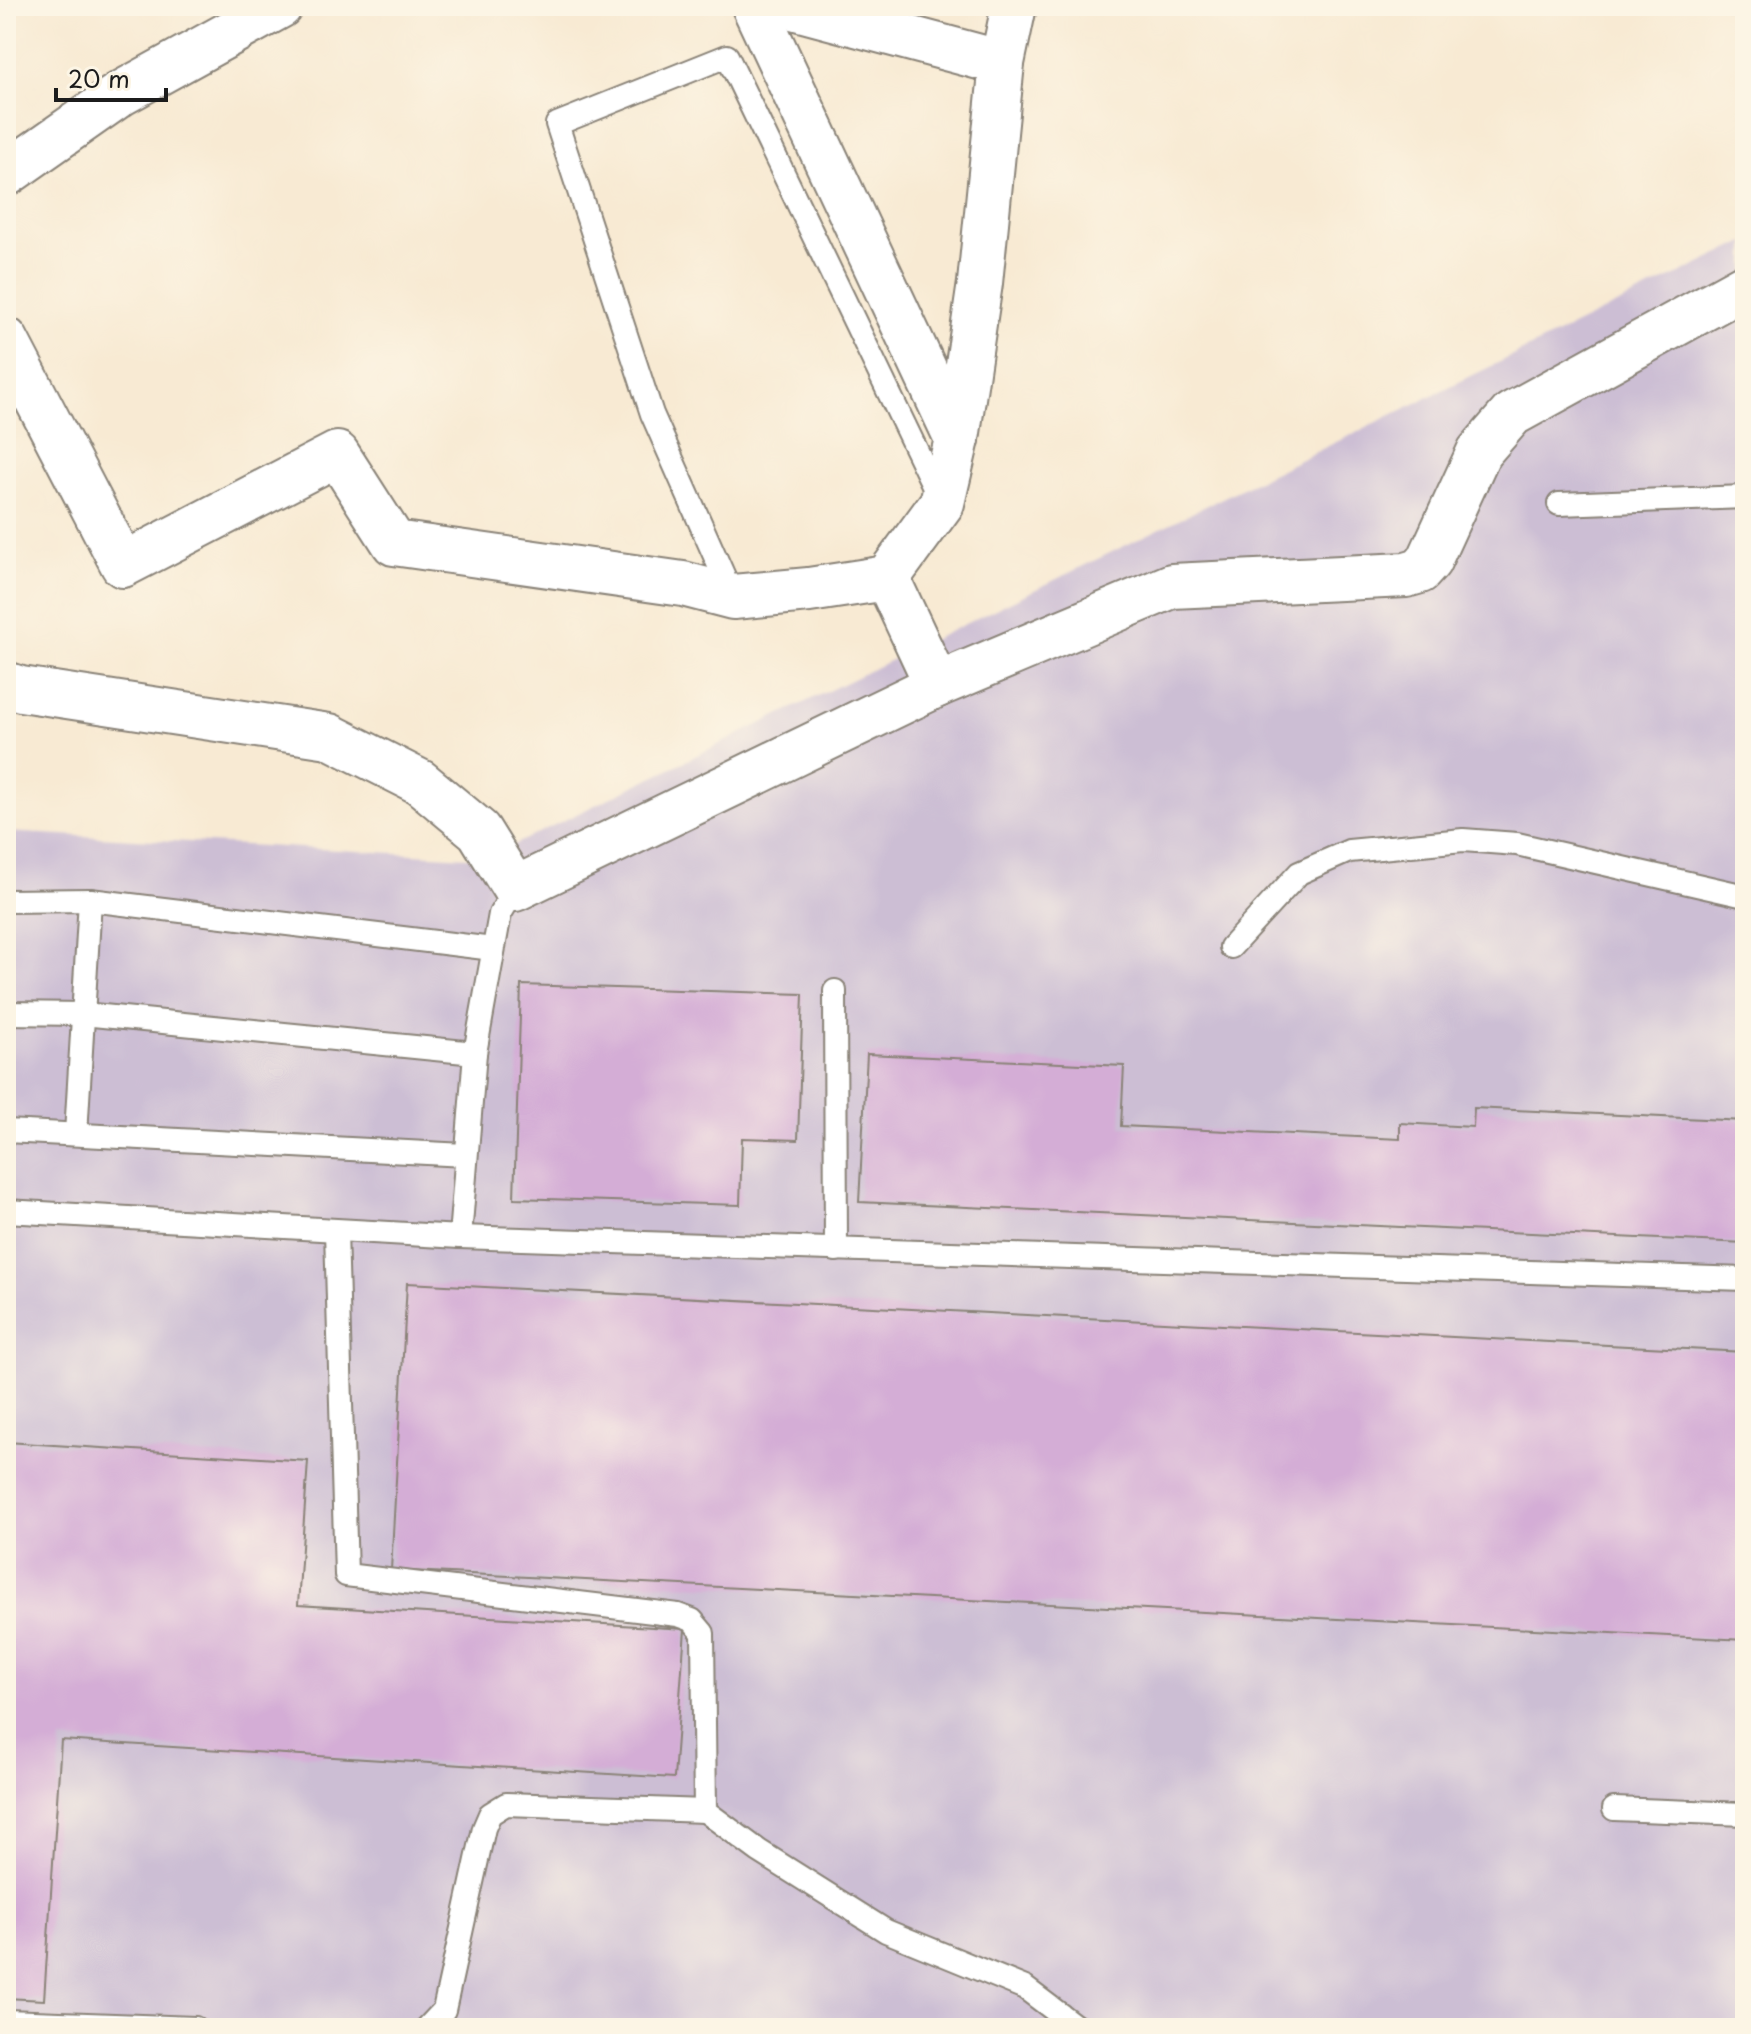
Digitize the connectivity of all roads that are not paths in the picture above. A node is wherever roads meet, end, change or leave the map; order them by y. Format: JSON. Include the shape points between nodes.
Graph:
{"nodes":[{"id":1,"x":280,"y":6,"type":"edge"},
{"id":2,"x":754,"y":6,"type":"edge"},
{"id":3,"x":789,"y":6,"type":"edge"},
{"id":4,"x":1014,"y":6,"type":"edge"},
{"id":5,"x":1002,"y":63,"type":"junction"},
{"id":6,"x":6,"y":174,"type":"edge"},
{"id":7,"x":1745,"y":286,"type":"edge"},
{"id":8,"x":6,"y":340,"type":"edge"},
{"id":9,"x":957,"y":439,"type":"junction"},
{"id":10,"x":1745,"y":497,"type":"edge"},
{"id":11,"x":942,"y":503,"type":"junction"},
{"id":12,"x":1559,"y":504,"type":"dead end"},
{"id":13,"x":887,"y":578,"type":"junction"},
{"id":14,"x":733,"y":597,"type":"junction"},
{"id":15,"x":6,"y":684,"type":"edge"},
{"id":16,"x":937,"y":685,"type":"junction"},
{"id":17,"x":515,"y":889,"type":"junction"},
{"id":18,"x":1745,"y":896,"type":"edge"},
{"id":19,"x":90,"y":900,"type":"junction"},
{"id":20,"x":6,"y":901,"type":"edge"},
{"id":21,"x":1231,"y":947,"type":"dead end"},
{"id":22,"x":493,"y":949,"type":"junction"},
{"id":23,"x":835,"y":991,"type":"dead end"},
{"id":24,"x":6,"y":1013,"type":"edge"},
{"id":25,"x":83,"y":1014,"type":"junction"},
{"id":26,"x":475,"y":1053,"type":"junction"},
{"id":27,"x":6,"y":1131,"type":"edge"},
{"id":28,"x":76,"y":1134,"type":"junction"},
{"id":29,"x":465,"y":1155,"type":"junction"},
{"id":30,"x":6,"y":1211,"type":"edge"},
{"id":31,"x":336,"y":1231,"type":"junction"},
{"id":32,"x":460,"y":1237,"type":"junction"},
{"id":33,"x":836,"y":1250,"type":"junction"},
{"id":34,"x":1745,"y":1279,"type":"edge"},
{"id":35,"x":1614,"y":1809,"type":"dead end"},
{"id":36,"x":705,"y":1811,"type":"junction"},
{"id":37,"x":1745,"y":1814,"type":"edge"},
{"id":38,"x":6,"y":2021,"type":"edge"},
{"id":39,"x":195,"y":2028,"type":"edge"},
{"id":40,"x":427,"y":2028,"type":"edge"},
{"id":41,"x":1078,"y":2028,"type":"edge"}],
"edges":[{"from":1,"to":6,"type":"street","via":[[120,94]]},
{"from":2,"to":9,"type":"street"},
{"from":3,"to":5,"type":"street"},
{"from":4,"to":5,"type":"street"},
{"from":5,"to":9,"type":"street","via":[[980,283]]},
{"from":7,"to":16,"type":"street","via":[[1512,414],[1479,452],[1420,571],[1172,586]]},
{"from":8,"to":14,"type":"street","via":[[123,565],[337,454],[394,543],[683,584]]},
{"from":9,"to":11,"type":"street"},
{"from":10,"to":12,"type":"lane"},
{"from":11,"to":13,"type":"street"},
{"from":11,"to":14,"type":"lane","via":[[727,56],[557,124],[652,414]]},
{"from":13,"to":14,"type":"street"},
{"from":13,"to":16,"type":"street"},
{"from":15,"to":17,"type":"street","via":[[329,736],[420,782],[479,831]]},
{"from":16,"to":17,"type":"street"},
{"from":17,"to":22,"type":"lane","via":[[500,914]]},
{"from":18,"to":21,"type":"lane","via":[[1517,844],[1463,840],[1349,851],[1299,873]]},
{"from":19,"to":20,"type":"lane"},
{"from":19,"to":22,"type":"lane"},
{"from":19,"to":25,"type":"lane"},
{"from":22,"to":26,"type":"lane"},
{"from":23,"to":33,"type":"lane"},
{"from":24,"to":25,"type":"lane"},
{"from":25,"to":26,"type":"lane"},
{"from":25,"to":28,"type":"lane"},
{"from":26,"to":29,"type":"lane"},
{"from":27,"to":28,"type":"lane"},
{"from":28,"to":29,"type":"lane"},
{"from":29,"to":32,"type":"lane"},
{"from":30,"to":31,"type":"lane"},
{"from":31,"to":32,"type":"lane"},
{"from":31,"to":36,"type":"lane","via":[[346,1575],[692,1620],[703,1633]]},
{"from":32,"to":33,"type":"lane"},
{"from":33,"to":34,"type":"lane"},
{"from":35,"to":37,"type":"lane"},
{"from":36,"to":40,"type":"lane","via":[[506,1804],[490,1814],[444,2010]]},
{"from":36,"to":41,"type":"lane","via":[[886,1931],[1025,1988]]},
{"from":38,"to":39,"type":"lane"}]}
